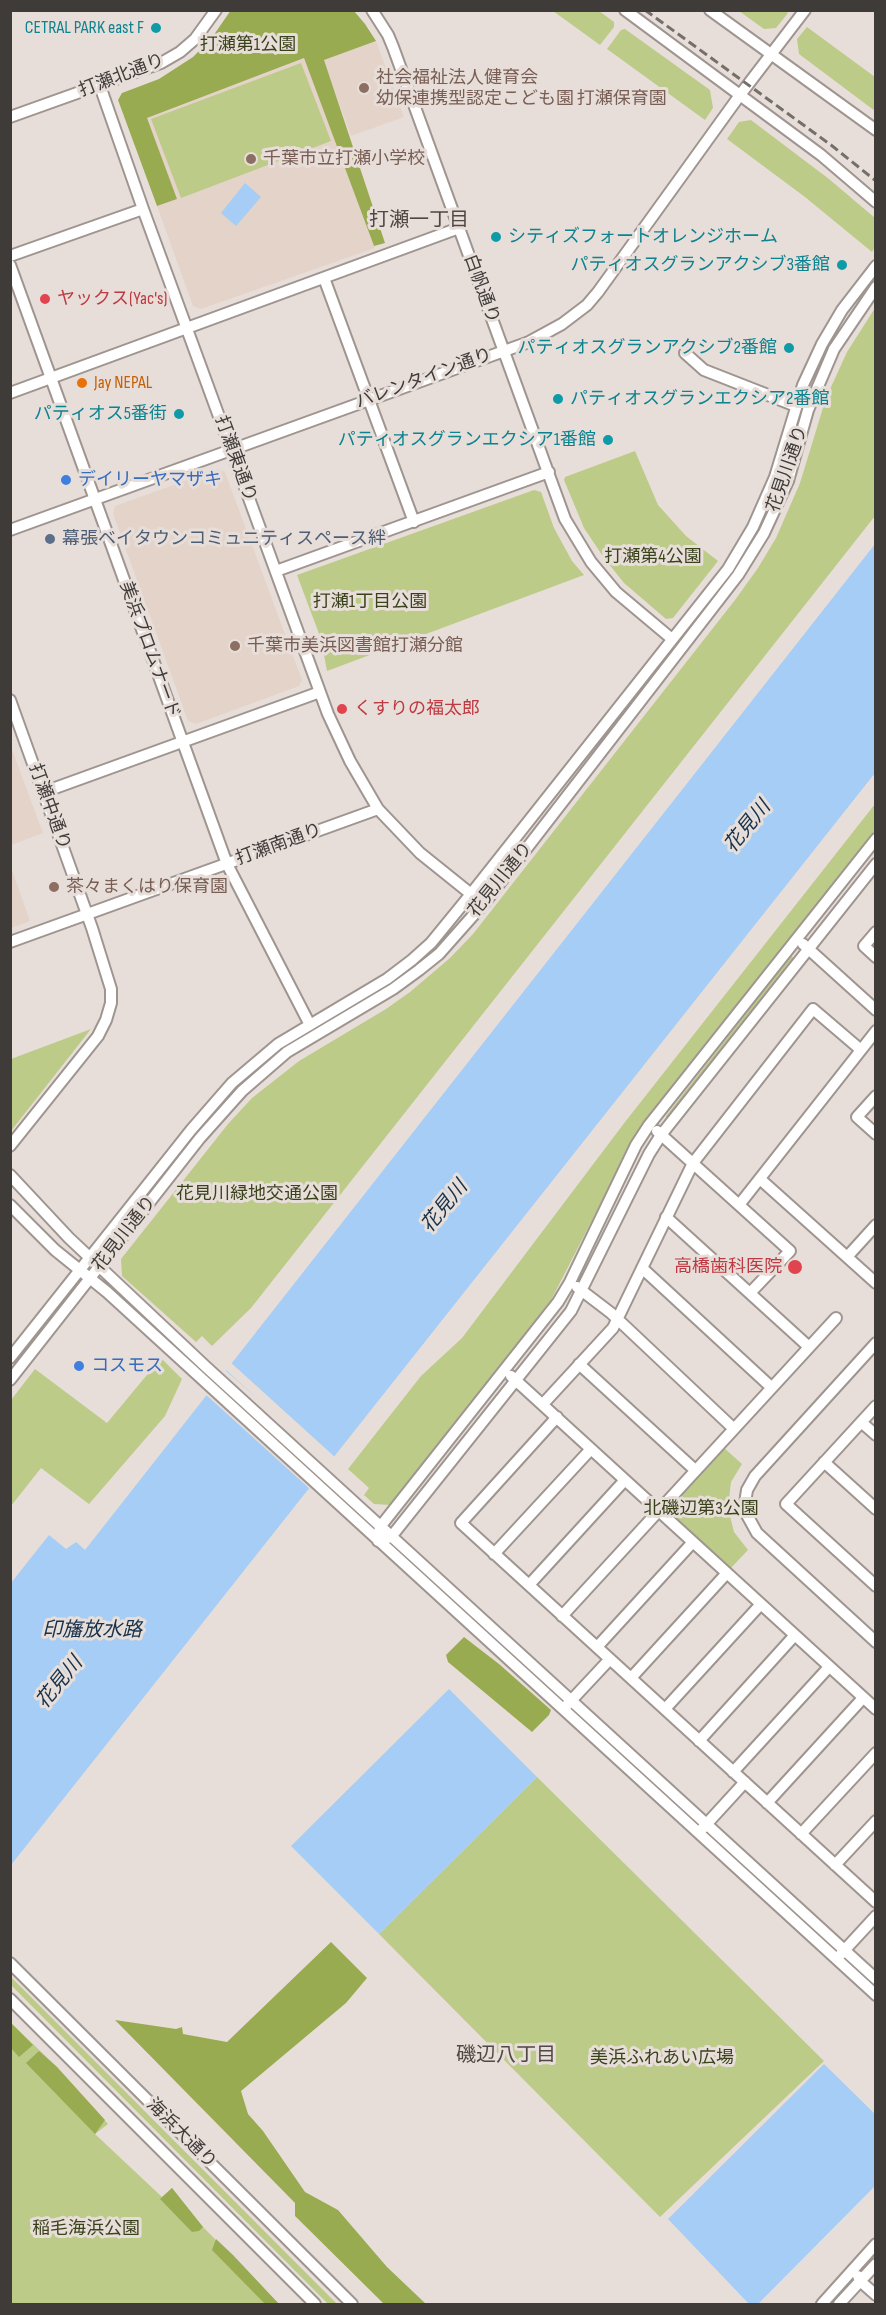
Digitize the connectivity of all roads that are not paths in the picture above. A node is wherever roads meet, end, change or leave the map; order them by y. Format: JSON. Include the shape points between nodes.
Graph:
{"nodes":[{"id":1,"x":216,"y":10,"type":"edge"},
{"id":2,"x":372,"y":10,"type":"edge"},
{"id":3,"x":625,"y":10,"type":"edge"},
{"id":4,"x":710,"y":10,"type":"edge"},
{"id":5,"x":805,"y":10,"type":"edge"},
{"id":6,"x":771,"y":54,"type":"junction"},
{"id":7,"x":100,"y":86,"type":"junction"},
{"id":8,"x":740,"y":94,"type":"junction"},
{"id":9,"x":10,"y":117,"type":"edge"},
{"id":10,"x":876,"y":130,"type":"edge"},
{"id":11,"x":876,"y":202,"type":"edge"},
{"id":12,"x":143,"y":209,"type":"junction"},
{"id":13,"x":459,"y":228,"type":"junction"},
{"id":14,"x":10,"y":256,"type":"edge"},
{"id":15,"x":10,"y":265,"type":"edge"},
{"id":16,"x":876,"y":266,"type":"edge"},
{"id":17,"x":324,"y":278,"type":"junction"},
{"id":18,"x":876,"y":287,"type":"edge"},
{"id":19,"x":187,"y":327,"type":"junction"},
{"id":20,"x":503,"y":350,"type":"junction"},
{"id":21,"x":685,"y":353,"type":"dead end"},
{"id":22,"x":50,"y":378,"type":"junction"},
{"id":23,"x":10,"y":393,"type":"edge"},
{"id":24,"x":368,"y":400,"type":"junction"},
{"id":25,"x":796,"y":405,"type":"junction"},
{"id":26,"x":231,"y":450,"type":"junction"},
{"id":27,"x":549,"y":472,"type":"junction"},
{"id":28,"x":94,"y":500,"type":"junction"},
{"id":29,"x":414,"y":522,"type":"junction"},
{"id":30,"x":10,"y":530,"type":"edge"},
{"id":31,"x":276,"y":571,"type":"junction"},
{"id":32,"x":672,"y":639,"type":"junction"},
{"id":33,"x":320,"y":692,"type":"junction"},
{"id":34,"x":10,"y":700,"type":"edge"},
{"id":35,"x":183,"y":741,"type":"junction"},
{"id":36,"x":44,"y":792,"type":"junction"},
{"id":37,"x":378,"y":809,"type":"junction"},
{"id":38,"x":876,"y":839,"type":"edge"},
{"id":39,"x":227,"y":864,"type":"junction"},
{"id":40,"x":876,"y":864,"type":"edge"},
{"id":41,"x":471,"y":894,"type":"junction"},
{"id":42,"x":87,"y":914,"type":"junction"},
{"id":43,"x":876,"y":932,"type":"edge"},
{"id":44,"x":796,"y":937,"type":"junction"},
{"id":45,"x":10,"y":942,"type":"edge"},
{"id":46,"x":808,"y":948,"type":"junction"},
{"id":47,"x":876,"y":957,"type":"edge"},
{"id":48,"x":876,"y":1010,"type":"edge"},
{"id":49,"x":310,"y":1025,"type":"junction"},
{"id":50,"x":876,"y":1031,"type":"edge"},
{"id":51,"x":861,"y":1050,"type":"junction"},
{"id":52,"x":876,"y":1096,"type":"edge"},
{"id":53,"x":650,"y":1125,"type":"junction"},
{"id":54,"x":876,"y":1134,"type":"edge"},
{"id":55,"x":661,"y":1135,"type":"junction"},
{"id":56,"x":10,"y":1146,"type":"edge"},
{"id":57,"x":693,"y":1163,"type":"junction"},
{"id":58,"x":10,"y":1175,"type":"edge"},
{"id":59,"x":760,"y":1179,"type":"junction"},
{"id":60,"x":10,"y":1205,"type":"edge"},
{"id":61,"x":740,"y":1205,"type":"junction"},
{"id":62,"x":666,"y":1217,"type":"junction"},
{"id":63,"x":876,"y":1225,"type":"edge"},
{"id":64,"x":90,"y":1257,"type":"junction"},
{"id":65,"x":847,"y":1257,"type":"junction"},
{"id":66,"x":100,"y":1266,"type":"junction"},
{"id":67,"x":642,"y":1268,"type":"junction"},
{"id":68,"x":80,"y":1270,"type":"junction"},
{"id":69,"x":90,"y":1278,"type":"junction"},
{"id":70,"x":570,"y":1282,"type":"junction"},
{"id":71,"x":876,"y":1283,"type":"edge"},
{"id":72,"x":582,"y":1291,"type":"junction"},
{"id":73,"x":750,"y":1293,"type":"junction"},
{"id":74,"x":836,"y":1318,"type":"dead end"},
{"id":75,"x":617,"y":1320,"type":"junction"},
{"id":76,"x":876,"y":1343,"type":"edge"},
{"id":77,"x":809,"y":1347,"type":"junction"},
{"id":78,"x":10,"y":1358,"type":"edge"},
{"id":79,"x":579,"y":1364,"type":"junction"},
{"id":80,"x":505,"y":1370,"type":"junction"},
{"id":81,"x":10,"y":1380,"type":"edge"},
{"id":82,"x":516,"y":1380,"type":"junction"},
{"id":83,"x":771,"y":1387,"type":"junction"},
{"id":84,"x":543,"y":1404,"type":"junction"},
{"id":85,"x":876,"y":1406,"type":"edge"},
{"id":86,"x":556,"y":1417,"type":"junction"},
{"id":87,"x":861,"y":1422,"type":"junction"},
{"id":88,"x":733,"y":1428,"type":"junction"},
{"id":89,"x":876,"y":1435,"type":"edge"},
{"id":90,"x":591,"y":1449,"type":"junction"},
{"id":91,"x":824,"y":1462,"type":"junction"},
{"id":92,"x":695,"y":1470,"type":"junction"},
{"id":93,"x":625,"y":1480,"type":"junction"},
{"id":94,"x":876,"y":1509,"type":"edge"},
{"id":95,"x":659,"y":1511,"type":"junction"},
{"id":96,"x":380,"y":1527,"type":"junction"},
{"id":97,"x":391,"y":1537,"type":"junction"},
{"id":98,"x":378,"y":1541,"type":"junction"},
{"id":99,"x":693,"y":1542,"type":"junction"},
{"id":100,"x":494,"y":1554,"type":"junction"},
{"id":101,"x":727,"y":1573,"type":"junction"},
{"id":102,"x":529,"y":1585,"type":"junction"},
{"id":103,"x":876,"y":1586,"type":"edge"},
{"id":104,"x":761,"y":1604,"type":"junction"},
{"id":105,"x":562,"y":1616,"type":"junction"},
{"id":106,"x":795,"y":1635,"type":"junction"},
{"id":107,"x":876,"y":1642,"type":"edge"},
{"id":108,"x":597,"y":1647,"type":"junction"},
{"id":109,"x":610,"y":1659,"type":"junction"},
{"id":110,"x":829,"y":1667,"type":"junction"},
{"id":111,"x":631,"y":1678,"type":"junction"},
{"id":112,"x":863,"y":1698,"type":"junction"},
{"id":113,"x":567,"y":1705,"type":"junction"},
{"id":114,"x":665,"y":1709,"type":"junction"},
{"id":115,"x":876,"y":1709,"type":"edge"},
{"id":116,"x":699,"y":1741,"type":"junction"},
{"id":117,"x":876,"y":1753,"type":"edge"},
{"id":118,"x":733,"y":1772,"type":"junction"},
{"id":119,"x":745,"y":1782,"type":"junction"},
{"id":120,"x":767,"y":1803,"type":"junction"},
{"id":121,"x":876,"y":1821,"type":"edge"},
{"id":122,"x":706,"y":1824,"type":"junction"},
{"id":123,"x":697,"y":1833,"type":"junction"},
{"id":124,"x":801,"y":1834,"type":"junction"},
{"id":125,"x":835,"y":1865,"type":"junction"},
{"id":126,"x":873,"y":1896,"type":"edge"},
{"id":127,"x":876,"y":1916,"type":"edge"},
{"id":128,"x":844,"y":1950,"type":"junction"},
{"id":129,"x":836,"y":1959,"type":"junction"},
{"id":130,"x":13,"y":1965,"type":"edge"},
{"id":131,"x":876,"y":1979,"type":"edge"},
{"id":132,"x":876,"y":1995,"type":"edge"},
{"id":133,"x":10,"y":1999,"type":"edge"},
{"id":134,"x":876,"y":2244,"type":"edge"},
{"id":135,"x":855,"y":2268,"type":"junction"},
{"id":136,"x":873,"y":2271,"type":"edge"},
{"id":137,"x":860,"y":2281,"type":"junction"},
{"id":138,"x":876,"y":2295,"type":"edge"},
{"id":139,"x":315,"y":2304,"type":"edge"},
{"id":140,"x":352,"y":2304,"type":"edge"},
{"id":141,"x":822,"y":2304,"type":"edge"},
{"id":142,"x":839,"y":2304,"type":"edge"}],
"edges":[{"from":1,"to":7,"type":"street","name":"打瀬北通り","via":[[180,52]]},
{"from":2,"to":13,"type":"street","name":"白帆通り","via":[[393,47]]},
{"from":3,"to":8,"type":"street"},
{"from":4,"to":6,"type":"street"},
{"from":5,"to":6,"type":"street","name":"バレンタイン通り"},
{"from":6,"to":8,"type":"street","name":"バレンタイン通り"},
{"from":6,"to":10,"type":"street"},
{"from":7,"to":9,"type":"street","name":"打瀬北通り"},
{"from":7,"to":12,"type":"street","name":"打瀬東通り"},
{"from":8,"to":11,"type":"street"},
{"from":8,"to":20,"type":"street","name":"バレンタイン通り","via":[[587,305],[547,334]]},
{"from":12,"to":14,"type":"street"},
{"from":12,"to":19,"type":"street","name":"打瀬東通り"},
{"from":13,"to":17,"type":"street"},
{"from":13,"to":20,"type":"street","name":"白帆通り"},
{"from":15,"to":22,"type":"street","name":"美浜プロムナード"},
{"from":16,"to":25,"type":"street","name":"花見川通り","via":[[822,344]]},
{"from":17,"to":19,"type":"street"},
{"from":17,"to":24,"type":"street"},
{"from":18,"to":66,"type":"street","name":"花見川通り","via":[[834,349],[808,410],[788,481],[744,566],[486,901],[439,954],[419,970],[287,1052],[242,1091]]},
{"from":19,"to":22,"type":"street"},
{"from":19,"to":26,"type":"street","name":"打瀬東通り"},
{"from":20,"to":24,"type":"street","name":"バレンタイン通り"},
{"from":20,"to":27,"type":"street","name":"白帆通り"},
{"from":21,"to":25,"type":"street","via":[[704,370]]},
{"from":22,"to":23,"type":"street"},
{"from":22,"to":28,"type":"street","name":"美浜プロムナード"},
{"from":24,"to":26,"type":"street","name":"バレンタイン通り"},
{"from":24,"to":29,"type":"street"},
{"from":25,"to":32,"type":"street","name":"花見川通り","via":[[775,477],[753,527],[728,568]]},
{"from":26,"to":28,"type":"street","name":"バレンタイン通り"},
{"from":26,"to":31,"type":"street","name":"打瀬東通り"},
{"from":27,"to":29,"type":"street"},
{"from":27,"to":32,"type":"street","name":"白帆通り","via":[[566,519],[591,562],[630,605]]},
{"from":28,"to":30,"type":"street","name":"バレンタイン通り"},
{"from":28,"to":35,"type":"street","name":"美浜プロムナード"},
{"from":29,"to":31,"type":"street"},
{"from":31,"to":33,"type":"street","name":"打瀬東通り"},
{"from":32,"to":41,"type":"street","name":"花見川通り"},
{"from":33,"to":35,"type":"street"},
{"from":33,"to":37,"type":"street","name":"打瀬東通り","via":[[350,760]]},
{"from":34,"to":36,"type":"street","name":"打瀬中通り"},
{"from":35,"to":36,"type":"street"},
{"from":35,"to":39,"type":"street","name":"美浜プロムナード"},
{"from":36,"to":42,"type":"street","name":"打瀬中通り"},
{"from":37,"to":39,"type":"street","name":"打瀬南通り"},
{"from":37,"to":41,"type":"street","name":"打瀬東通り","via":[[420,853]]},
{"from":38,"to":44,"type":"street"},
{"from":39,"to":42,"type":"street","name":"打瀬南通り"},
{"from":39,"to":49,"type":"street","name":"美浜プロムナード"},
{"from":40,"to":46,"type":"street"},
{"from":41,"to":49,"type":"street","name":"花見川通り","via":[[412,960],[387,980]]},
{"from":42,"to":45,"type":"street","name":"打瀬南通り"},
{"from":42,"to":56,"type":"street","name":"打瀬中通り","via":[[111,989],[106,1020],[98,1036]]},
{"from":43,"to":47,"type":"street","via":[[864,946]]},
{"from":44,"to":46,"type":"street"},
{"from":44,"to":53,"type":"street"},
{"from":46,"to":48,"type":"street"},
{"from":46,"to":55,"type":"street"},
{"from":49,"to":64,"type":"street","name":"花見川通り","via":[[278,1044],[232,1083]]},
{"from":50,"to":51,"type":"street"},
{"from":51,"to":57,"type":"street","via":[[813,1009]]},
{"from":51,"to":59,"type":"street"},
{"from":52,"to":54,"type":"street","via":[[857,1117]]},
{"from":53,"to":55,"type":"street"},
{"from":53,"to":70,"type":"street","via":[[636,1145]]},
{"from":55,"to":57,"type":"street"},
{"from":55,"to":72,"type":"street"},
{"from":57,"to":61,"type":"street"},
{"from":57,"to":62,"type":"street"},
{"from":58,"to":64,"type":"street"},
{"from":59,"to":61,"type":"street"},
{"from":59,"to":65,"type":"street"},
{"from":60,"to":68,"type":"street"},
{"from":61,"to":73,"type":"street","via":[[790,1251]]},
{"from":62,"to":67,"type":"street"},
{"from":62,"to":73,"type":"street"},
{"from":63,"to":65,"type":"street"},
{"from":64,"to":66,"type":"street"},
{"from":64,"to":68,"type":"street","name":"花見川通り"},
{"from":65,"to":71,"type":"street"},
{"from":66,"to":69,"type":"street","name":"花見川通り"},
{"from":66,"to":96,"type":"street"},
{"from":67,"to":75,"type":"street"},
{"from":67,"to":83,"type":"street"},
{"from":68,"to":69,"type":"street"},
{"from":68,"to":78,"type":"street","name":"花見川通り"},
{"from":69,"to":81,"type":"street","name":"花見川通り"},
{"from":69,"to":98,"type":"street"},
{"from":70,"to":72,"type":"street"},
{"from":70,"to":80,"type":"street"},
{"from":72,"to":75,"type":"street"},
{"from":72,"to":82,"type":"street","via":[[571,1311]]},
{"from":73,"to":77,"type":"street"},
{"from":74,"to":77,"type":"street"},
{"from":75,"to":79,"type":"street"},
{"from":75,"to":88,"type":"street"},
{"from":76,"to":107,"type":"street","via":[[754,1476],[745,1503],[757,1533]]},
{"from":77,"to":83,"type":"street"},
{"from":79,"to":84,"type":"street"},
{"from":79,"to":92,"type":"street"},
{"from":80,"to":82,"type":"street"},
{"from":80,"to":96,"type":"street"},
{"from":82,"to":84,"type":"street"},
{"from":82,"to":97,"type":"street"},
{"from":83,"to":88,"type":"street"},
{"from":84,"to":86,"type":"street"},
{"from":85,"to":87,"type":"street"},
{"from":86,"to":90,"type":"street"},
{"from":86,"to":100,"type":"street","via":[[461,1523]]},
{"from":87,"to":89,"type":"street"},
{"from":87,"to":91,"type":"street"},
{"from":88,"to":92,"type":"street"},
{"from":90,"to":93,"type":"street"},
{"from":90,"to":100,"type":"street"},
{"from":91,"to":94,"type":"street"},
{"from":91,"to":103,"type":"street","via":[[786,1504]]},
{"from":92,"to":95,"type":"street"},
{"from":93,"to":95,"type":"street"},
{"from":93,"to":102,"type":"street"},
{"from":95,"to":99,"type":"street"},
{"from":95,"to":105,"type":"street"},
{"from":96,"to":97,"type":"street"},
{"from":96,"to":98,"type":"street"},
{"from":97,"to":98,"type":"street"},
{"from":97,"to":113,"type":"street"},
{"from":98,"to":113,"type":"street"},
{"from":99,"to":101,"type":"street"},
{"from":99,"to":108,"type":"street"},
{"from":100,"to":102,"type":"street"},
{"from":101,"to":104,"type":"street"},
{"from":101,"to":111,"type":"street"},
{"from":102,"to":105,"type":"street"},
{"from":104,"to":106,"type":"street"},
{"from":104,"to":114,"type":"street"},
{"from":105,"to":108,"type":"street"},
{"from":106,"to":110,"type":"street"},
{"from":106,"to":116,"type":"street"},
{"from":108,"to":109,"type":"street"},
{"from":109,"to":111,"type":"street"},
{"from":109,"to":113,"type":"street"},
{"from":110,"to":112,"type":"street"},
{"from":110,"to":118,"type":"street"},
{"from":111,"to":114,"type":"street"},
{"from":112,"to":115,"type":"street"},
{"from":112,"to":120,"type":"street"},
{"from":113,"to":122,"type":"street"},
{"from":113,"to":123,"type":"street"},
{"from":114,"to":116,"type":"street"},
{"from":116,"to":118,"type":"street"},
{"from":117,"to":124,"type":"street"},
{"from":118,"to":119,"type":"street"},
{"from":119,"to":120,"type":"street"},
{"from":119,"to":122,"type":"street"},
{"from":120,"to":124,"type":"street"},
{"from":121,"to":125,"type":"street"},
{"from":122,"to":123,"type":"street"},
{"from":122,"to":128,"type":"street"},
{"from":123,"to":129,"type":"street"},
{"from":124,"to":125,"type":"street"},
{"from":125,"to":126,"type":"street"},
{"from":127,"to":128,"type":"street"},
{"from":128,"to":129,"type":"street"},
{"from":128,"to":131,"type":"street"},
{"from":129,"to":132,"type":"street"},
{"from":130,"to":140,"type":"street","name":"海浜大通り"},
{"from":133,"to":139,"type":"street","name":"海浜大通り"},
{"from":134,"to":135,"type":"street"},
{"from":135,"to":136,"type":"street"},
{"from":135,"to":137,"type":"street"},
{"from":135,"to":141,"type":"street"},
{"from":136,"to":137,"type":"street"},
{"from":137,"to":138,"type":"street"},
{"from":137,"to":142,"type":"street"}]}
